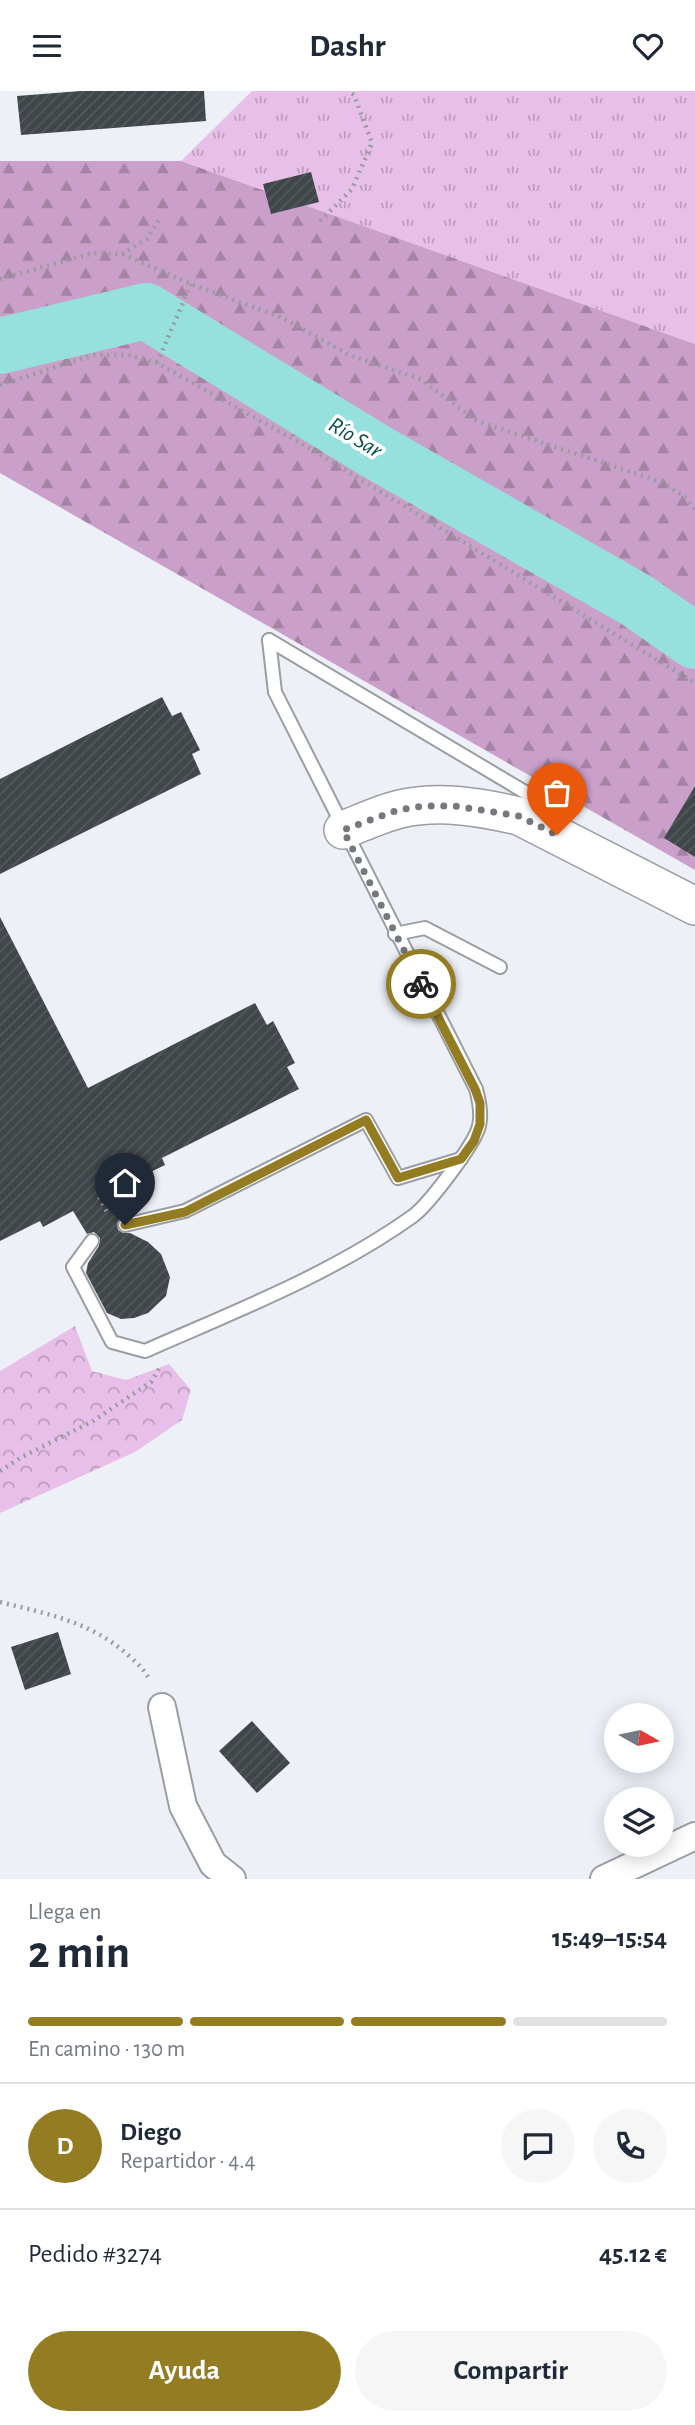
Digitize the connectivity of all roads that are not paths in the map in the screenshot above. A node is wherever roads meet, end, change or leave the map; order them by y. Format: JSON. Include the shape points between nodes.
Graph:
{"nodes":[{"id":1,"x":343,"y":830,"type":"junction"},
{"id":2,"x":557,"y":835,"type":"junction"},
{"id":3,"x":695,"y":907,"type":"edge"},
{"id":4,"x":396,"y":934,"type":"junction"},
{"id":5,"x":499,"y":967,"type":"dead end"},
{"id":6,"x":461,"y":1159,"type":"junction"},
{"id":7,"x":125,"y":1225,"type":"dead end"},
{"id":8,"x":92,"y":1241,"type":"dead end"},
{"id":9,"x":162,"y":1707,"type":"road end"},
{"id":10,"x":695,"y":1836,"type":"edge"},
{"id":11,"x":232,"y":1879,"type":"edge"},
{"id":12,"x":604,"y":1879,"type":"edge"}],
"edges":[{"from":1,"to":2,"type":"street","via":[[398,810],[455,806],[519,816]]},
{"from":1,"to":2,"type":"lane","via":[[275,692],[269,640],[530,795]]},
{"from":1,"to":4,"type":"lane"},
{"from":2,"to":3,"type":"street"},
{"from":4,"to":5,"type":"lane","via":[[425,928]]},
{"from":4,"to":6,"type":"lane","via":[[478,1096],[480,1124]]},
{"from":6,"to":7,"type":"lane","via":[[398,1178],[366,1120],[185,1212]]},
{"from":6,"to":8,"type":"lane","via":[[416,1214],[343,1260],[145,1351],[112,1342],[73,1267]]},
{"from":9,"to":11,"type":"street","via":[[183,1806],[213,1864]]},
{"from":10,"to":12,"type":"street"}]}
